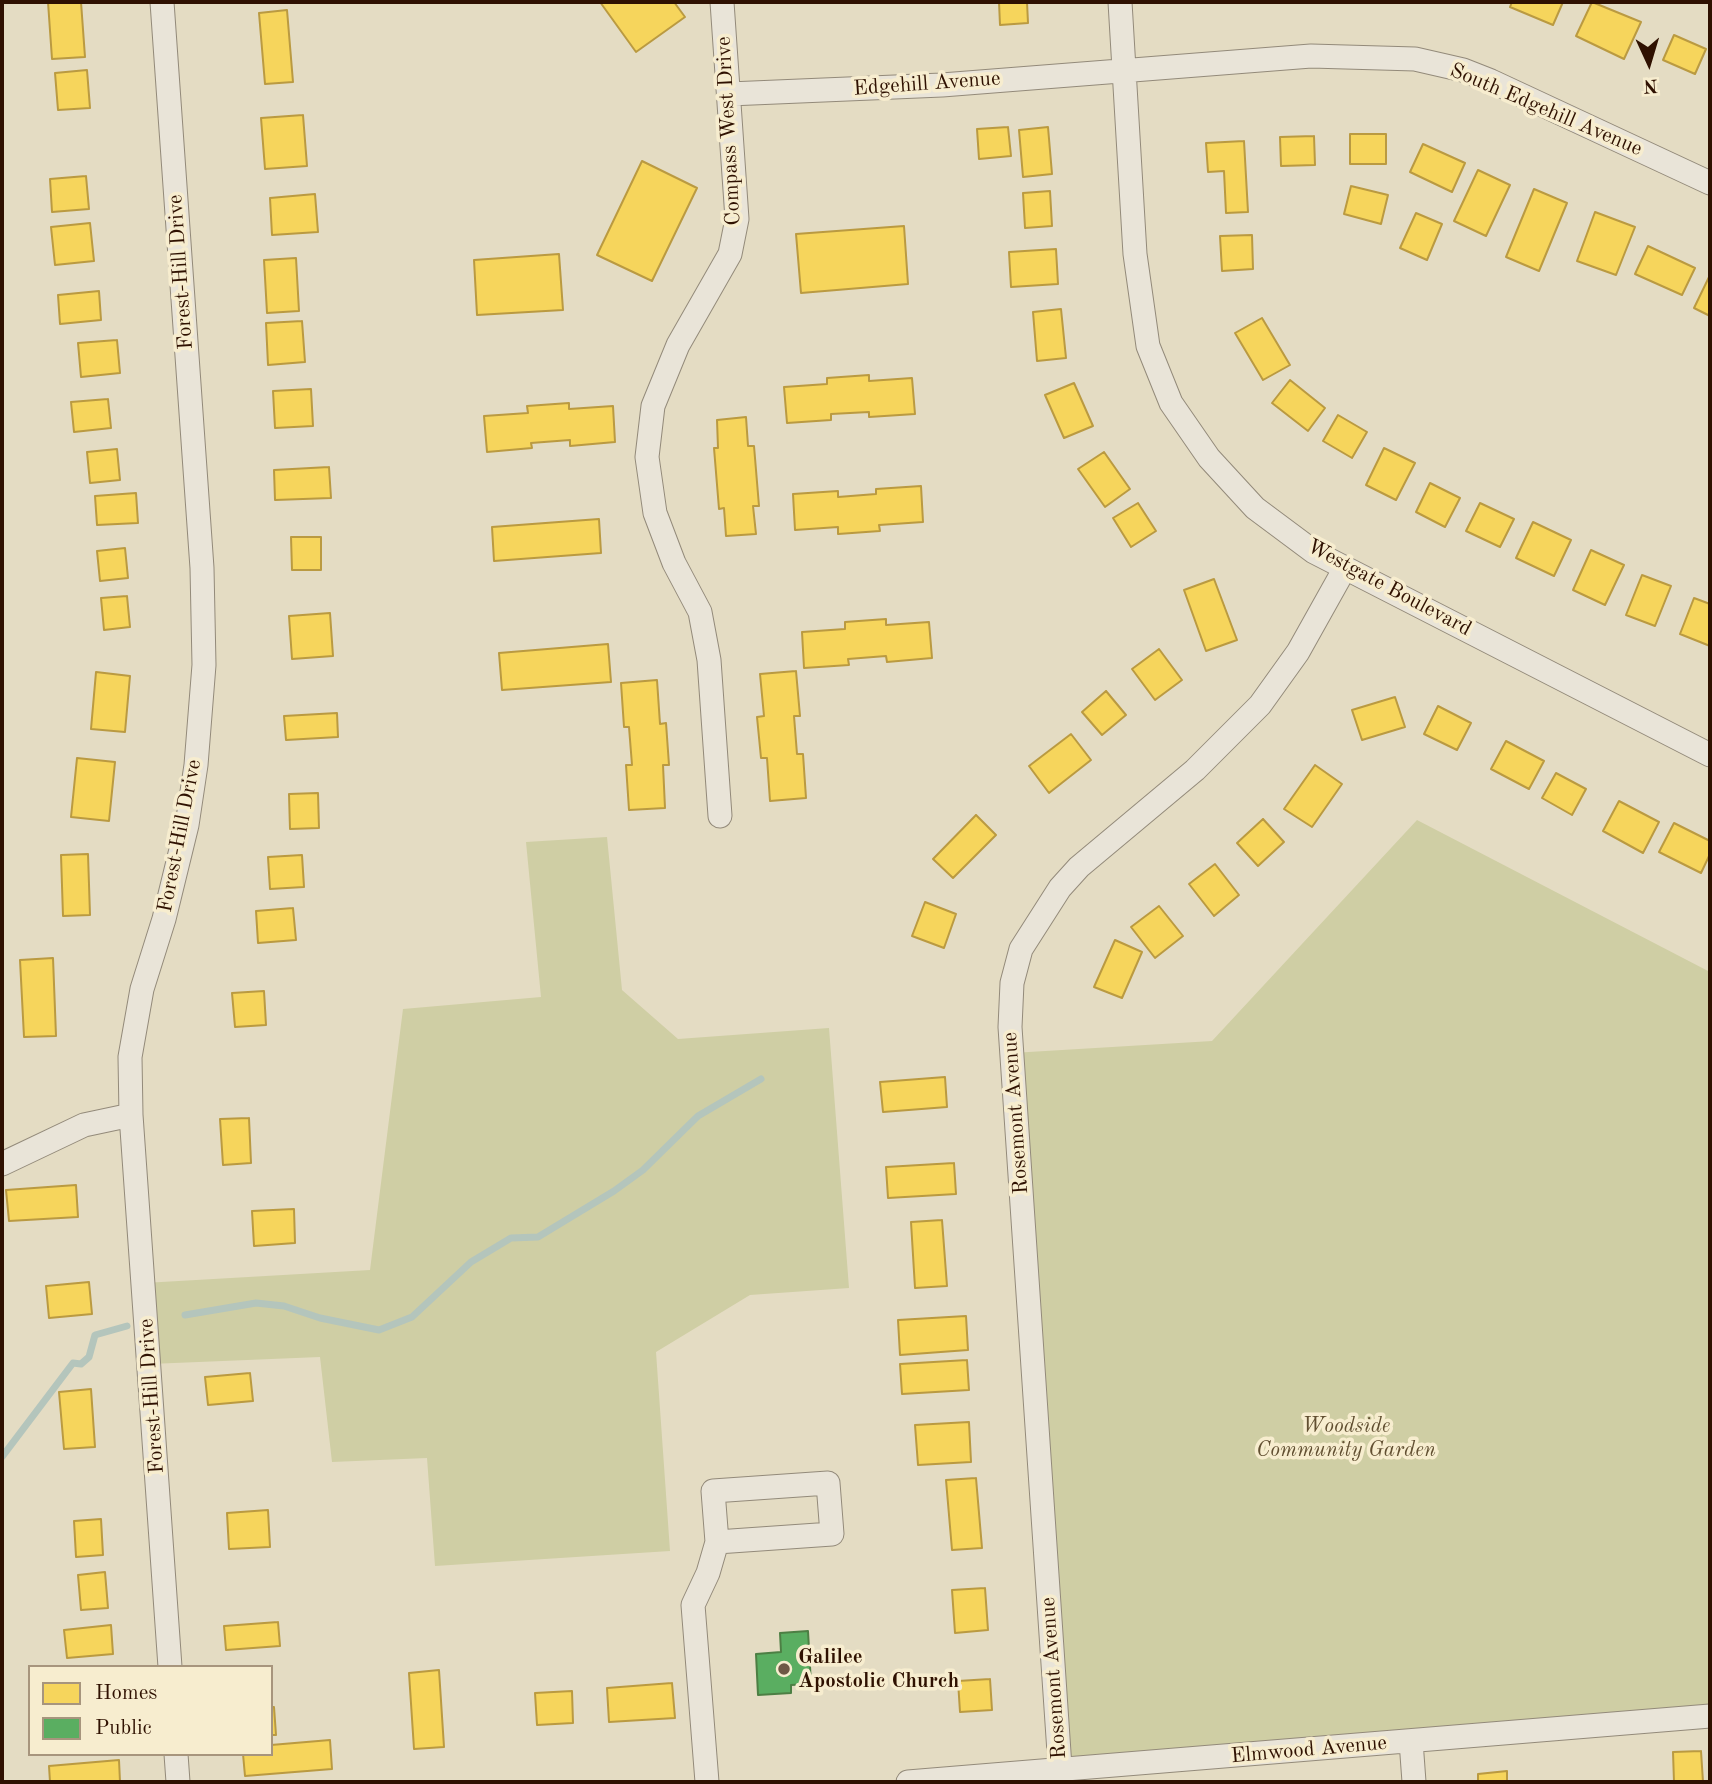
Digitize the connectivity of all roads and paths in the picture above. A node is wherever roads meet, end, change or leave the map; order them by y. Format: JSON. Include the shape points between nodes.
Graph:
{"nodes":[{"id":1,"x":162,"y":2,"type":"edge"},
{"id":2,"x":722,"y":2,"type":"edge"},
{"id":3,"x":1120,"y":2,"type":"edge"},
{"id":4,"x":1124,"y":68,"type":"junction"},
{"id":5,"x":729,"y":94,"type":"junction"},
{"id":6,"x":1710,"y":183,"type":"edge"},
{"id":7,"x":1345,"y":568,"type":"junction"},
{"id":8,"x":1710,"y":755,"type":"edge"},
{"id":9,"x":720,"y":816,"type":"dead end"},
{"id":10,"x":131,"y":1115,"type":"junction"},
{"id":11,"x":2,"y":1164,"type":"edge"},
{"id":12,"x":716,"y":1542,"type":"junction"},
{"id":13,"x":170,"y":1665,"type":"edge"},
{"id":14,"x":1710,"y":1716,"type":"edge"},
{"id":15,"x":1411,"y":1741,"type":"junction"},
{"id":16,"x":176,"y":1756,"type":"edge"},
{"id":17,"x":1060,"y":1777,"type":"edge"},
{"id":18,"x":178,"y":1782,"type":"edge"},
{"id":19,"x":708,"y":1782,"type":"edge"},
{"id":20,"x":908,"y":1782,"type":"edge"},
{"id":21,"x":1414,"y":1782,"type":"edge"}],
"edges":[{"from":1,"to":10,"type":"street","name":"Forest-Hill Drive","via":[[202,568],[204,664],[187,825],[133,1030]]},
{"from":2,"to":5,"type":"street","name":"Compass West Drive"},
{"from":3,"to":4,"type":"street","name":"Westgate Boulevard"},
{"from":4,"to":5,"type":"street","name":"Edgehill Avenue","via":[[942,85]]},
{"from":4,"to":6,"type":"street","name":"South Edgehill Avenue","via":[[1361,55],[1438,64],[1491,81]]},
{"from":4,"to":7,"type":"street","name":"Westgate Boulevard","via":[[1136,266],[1155,366],[1186,428],[1231,484],[1271,522]]},
{"from":5,"to":9,"type":"street","name":"Compass West Drive","via":[[737,219],[730,254],[678,345],[653,406],[647,457],[655,513],[702,624],[709,660]]},
{"from":7,"to":8,"type":"street","name":"Westgate Boulevard"},
{"from":7,"to":17,"type":"street","name":"Rosemont Avenue","via":[[1298,652],[1260,705],[1195,770],[1060,888],[1021,949],[1012,983],[1010,1027]]},
{"from":10,"to":11,"type":"street","via":[[84,1125]]},
{"from":10,"to":13,"type":"street","name":"Forest-Hill Drive"},
{"from":12,"to":12,"type":"street","via":[[713,1491],[828,1483],[832,1534]]},
{"from":12,"to":19,"type":"street","via":[[693,1605]]},
{"from":14,"to":15,"type":"street","name":"Elmwood Avenue"},
{"from":15,"to":17,"type":"street","name":"Elmwood Avenue"},
{"from":15,"to":21,"type":"street"},
{"from":16,"to":18,"type":"street"},
{"from":17,"to":20,"type":"street","name":"Elmwood Avenue"}]}
